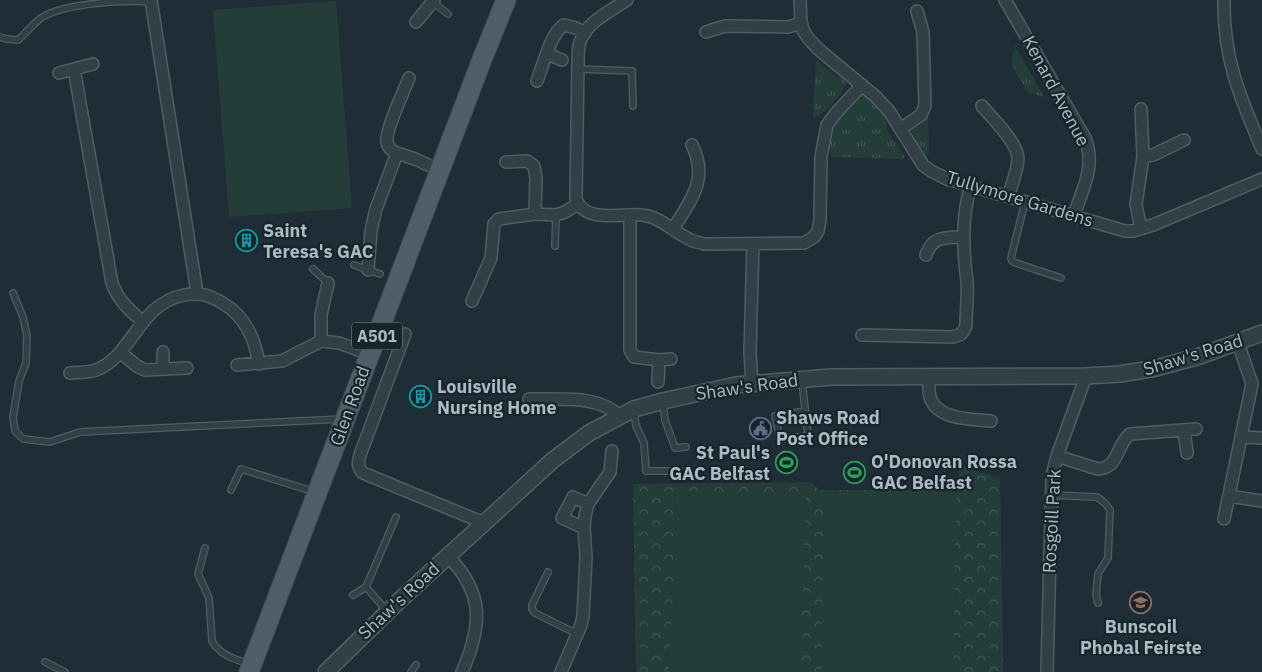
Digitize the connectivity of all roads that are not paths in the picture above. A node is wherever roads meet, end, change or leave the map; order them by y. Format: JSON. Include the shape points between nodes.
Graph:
{"nodes":[{"id":1,"x":506,"y":0,"type":"edge"},
{"id":2,"x":627,"y":0,"type":"edge"},
{"id":3,"x":800,"y":0,"type":"edge"},
{"id":4,"x":1005,"y":0,"type":"edge"},
{"id":5,"x":1224,"y":0,"type":"edge"},
{"id":6,"x":151,"y":1,"type":"edge"},
{"id":7,"x":434,"y":1,"type":"edge"},
{"id":8,"x":917,"y":11,"type":"dead end"},
{"id":9,"x":448,"y":14,"type":"dead end"},
{"id":10,"x":416,"y":22,"type":"dead end"},
{"id":11,"x":801,"y":23,"type":"junction"},
{"id":12,"x":706,"y":32,"type":"dead end"},
{"id":13,"x":585,"y":33,"type":"junction"},
{"id":14,"x":0,"y":37,"type":"edge"},
{"id":15,"x":547,"y":54,"type":"junction"},
{"id":16,"x":562,"y":60,"type":"dead end"},
{"id":17,"x":93,"y":64,"type":"dead end"},
{"id":18,"x":74,"y":69,"type":"junction"},
{"id":19,"x":578,"y":69,"type":"junction"},
{"id":20,"x":59,"y":73,"type":"dead end"},
{"id":21,"x":409,"y":78,"type":"dead end"},
{"id":22,"x":537,"y":81,"type":"dead end"},
{"id":23,"x":862,"y":85,"type":"junction"},
{"id":24,"x":633,"y":106,"type":"dead end"},
{"id":25,"x":982,"y":106,"type":"dead end"},
{"id":26,"x":1141,"y":109,"type":"dead end"},
{"id":27,"x":900,"y":129,"type":"junction"},
{"id":28,"x":1184,"y":140,"type":"dead end"},
{"id":29,"x":692,"y":145,"type":"dead end"},
{"id":30,"x":1262,"y":149,"type":"edge"},
{"id":31,"x":397,"y":153,"type":"junction"},
{"id":32,"x":1143,"y":157,"type":"junction"},
{"id":33,"x":506,"y":162,"type":"dead end"},
{"id":34,"x":441,"y":171,"type":"junction"},
{"id":35,"x":1262,"y":180,"type":"edge"},
{"id":36,"x":970,"y":186,"type":"junction"},
{"id":37,"x":1008,"y":197,"type":"junction"},
{"id":38,"x":1025,"y":202,"type":"junction"},
{"id":39,"x":578,"y":204,"type":"junction"},
{"id":40,"x":536,"y":214,"type":"junction"},
{"id":41,"x":556,"y":214,"type":"junction"},
{"id":42,"x":630,"y":215,"type":"junction"},
{"id":43,"x":1074,"y":215,"type":"junction"},
{"id":44,"x":673,"y":229,"type":"junction"},
{"id":45,"x":1141,"y":229,"type":"junction"},
{"id":46,"x":964,"y":238,"type":"junction"},
{"id":47,"x":753,"y":244,"type":"junction"},
{"id":48,"x":555,"y":246,"type":"dead end"},
{"id":49,"x":926,"y":255,"type":"dead end"},
{"id":50,"x":354,"y":265,"type":"dead end"},
{"id":51,"x":313,"y":268,"type":"dead end"},
{"id":52,"x":368,"y":270,"type":"junction"},
{"id":53,"x":380,"y":274,"type":"dead end"},
{"id":54,"x":1061,"y":278,"type":"dead end"},
{"id":55,"x":328,"y":283,"type":"joint"},
{"id":56,"x":13,"y":293,"type":"dead end"},
{"id":57,"x":197,"y":293,"type":"junction"},
{"id":58,"x":472,"y":301,"type":"dead end"},
{"id":59,"x":142,"y":322,"type":"junction"},
{"id":60,"x":1262,"y":333,"type":"edge"},
{"id":61,"x":405,"y":334,"type":"dead end"},
{"id":62,"x":862,"y":335,"type":"dead end"},
{"id":63,"x":321,"y":341,"type":"junction"},
{"id":64,"x":1238,"y":343,"type":"junction"},
{"id":65,"x":120,"y":352,"type":"junction"},
{"id":66,"x":163,"y":352,"type":"dead end"},
{"id":67,"x":369,"y":354,"type":"junction"},
{"id":68,"x":671,"y":359,"type":"dead end"},
{"id":69,"x":659,"y":360,"type":"junction"},
{"id":70,"x":259,"y":364,"type":"junction"},
{"id":71,"x":237,"y":365,"type":"dead end"},
{"id":72,"x":187,"y":368,"type":"dead end"},
{"id":73,"x":163,"y":369,"type":"junction"},
{"id":74,"x":70,"y":373,"type":"dead end"},
{"id":75,"x":929,"y":376,"type":"junction"},
{"id":76,"x":1086,"y":376,"type":"junction"},
{"id":77,"x":802,"y":379,"type":"junction"},
{"id":78,"x":658,"y":382,"type":"dead end"},
{"id":79,"x":1257,"y":382,"type":"edge"},
{"id":80,"x":752,"y":384,"type":"junction"},
{"id":81,"x":529,"y":400,"type":"dead end"},
{"id":82,"x":663,"y":401,"type":"junction"},
{"id":83,"x":805,"y":411,"type":"junction"},
{"id":84,"x":627,"y":413,"type":"junction"},
{"id":85,"x":346,"y":419,"type":"junction"},
{"id":86,"x":991,"y":421,"type":"dead end"},
{"id":87,"x":1242,"y":437,"type":"junction"},
{"id":88,"x":1262,"y":438,"type":"edge"},
{"id":89,"x":686,"y":447,"type":"dead end"},
{"id":90,"x":612,"y":451,"type":"dead end"},
{"id":91,"x":1187,"y":452,"type":"dead end"},
{"id":92,"x":1057,"y":456,"type":"junction"},
{"id":93,"x":682,"y":471,"type":"dead end"},
{"id":94,"x":231,"y":490,"type":"dead end"},
{"id":95,"x":317,"y":493,"type":"junction"},
{"id":96,"x":1050,"y":495,"type":"junction"},
{"id":97,"x":1229,"y":496,"type":"junction"},
{"id":98,"x":1262,"y":501,"type":"edge"},
{"id":99,"x":588,"y":504,"type":"junction"},
{"id":100,"x":396,"y":517,"type":"dead end"},
{"id":101,"x":1224,"y":519,"type":"dead end"},
{"id":102,"x":484,"y":522,"type":"junction"},
{"id":103,"x":584,"y":528,"type":"junction"},
{"id":104,"x":205,"y":548,"type":"dead end"},
{"id":105,"x":448,"y":556,"type":"junction"},
{"id":106,"x":548,"y":572,"type":"dead end"},
{"id":107,"x":366,"y":587,"type":"junction"},
{"id":108,"x":353,"y":595,"type":"dead end"},
{"id":109,"x":1098,"y":603,"type":"dead end"},
{"id":110,"x":388,"y":612,"type":"junction"},
{"id":111,"x":577,"y":634,"type":"junction"},
{"id":112,"x":45,"y":662,"type":"dead end"},
{"id":113,"x":416,"y":665,"type":"dead end"},
{"id":114,"x":250,"y":669,"type":"edge"},
{"id":115,"x":65,"y":672,"type":"edge"},
{"id":116,"x":326,"y":672,"type":"edge"},
{"id":117,"x":411,"y":672,"type":"edge"},
{"id":118,"x":462,"y":672,"type":"edge"},
{"id":119,"x":561,"y":672,"type":"edge"},
{"id":120,"x":1047,"y":672,"type":"edge"}],
"edges":[{"from":1,"to":34,"type":"main road","name":"Glen Road","number":"A501"},
{"from":2,"to":13,"type":"street","via":[[596,21]]},
{"from":3,"to":11,"type":"street","name":"Tullymore Gardens"},
{"from":4,"to":43,"type":"street","name":"Kenard Avenue","via":[[1089,149],[1088,172]]},
{"from":5,"to":30,"type":"street","via":[[1226,40],[1233,76]]},
{"from":6,"to":14,"type":"lane","via":[[129,0],[66,8],[42,18],[18,40]]},
{"from":6,"to":57,"type":"street"},
{"from":7,"to":9,"type":"lane"},
{"from":7,"to":10,"type":"street"},
{"from":8,"to":27,"type":"street","via":[[923,32],[925,106],[921,115]]},
{"from":11,"to":12,"type":"street","via":[[788,27],[725,26]]},
{"from":11,"to":23,"type":"street","name":"Tullymore Gardens","via":[[818,49]]},
{"from":13,"to":15,"type":"street","via":[[564,25],[559,28]]},
{"from":13,"to":19,"type":"street","via":[[580,42]]},
{"from":15,"to":16,"type":"street"},
{"from":15,"to":22,"type":"street"},
{"from":17,"to":18,"type":"street"},
{"from":18,"to":20,"type":"street"},
{"from":18,"to":59,"type":"street","via":[[112,283],[124,306]]},
{"from":19,"to":24,"type":"lane","via":[[632,71]]},
{"from":19,"to":39,"type":"street"},
{"from":21,"to":31,"type":"street","via":[[386,141],[390,150]]},
{"from":23,"to":27,"type":"street","name":"Tullymore Gardens","via":[[889,111]]},
{"from":23,"to":47,"type":"street","via":[[827,125],[821,157],[820,220],[814,237],[804,243]]},
{"from":25,"to":37,"type":"street","via":[[1002,128],[1018,158]]},
{"from":26,"to":32,"type":"street"},
{"from":27,"to":36,"type":"street","name":"Tullymore Gardens","via":[[923,165],[947,179]]},
{"from":28,"to":32,"type":"street"},
{"from":29,"to":44,"type":"street","via":[[699,157],[698,188]]},
{"from":31,"to":34,"type":"street"},
{"from":31,"to":52,"type":"street","via":[[376,208]]},
{"from":32,"to":45,"type":"street","via":[[1136,204]]},
{"from":33,"to":40,"type":"street","via":[[527,161],[534,166]]},
{"from":34,"to":67,"type":"main road","name":"Glen Road","number":"A501"},
{"from":35,"to":45,"type":"street","name":"Tullymore Gardens"},
{"from":36,"to":37,"type":"street","name":"Tullymore Gardens"},
{"from":36,"to":46,"type":"street"},
{"from":37,"to":38,"type":"street","name":"Tullymore Gardens"},
{"from":38,"to":43,"type":"street","name":"Tullymore Gardens"},
{"from":38,"to":54,"type":"lane","via":[[1010,258],[1012,262]]},
{"from":39,"to":41,"type":"street"},
{"from":39,"to":42,"type":"street","via":[[592,213],[605,216]]},
{"from":40,"to":41,"type":"street"},
{"from":40,"to":58,"type":"street","via":[[499,219],[494,224],[491,258]]},
{"from":41,"to":48,"type":"lane"},
{"from":42,"to":44,"type":"street","via":[[653,216]]},
{"from":42,"to":69,"type":"street","via":[[630,350],[634,357]]},
{"from":43,"to":45,"type":"street","name":"Tullymore Gardens","via":[[1125,231]]},
{"from":44,"to":47,"type":"street","via":[[704,244]]},
{"from":46,"to":49,"type":"street","via":[[940,239],[929,247]]},
{"from":46,"to":62,"type":"street","via":[[966,325],[960,336]]},
{"from":47,"to":80,"type":"street"},
{"from":50,"to":52,"type":"lane"},
{"from":51,"to":55,"type":"lane"},
{"from":52,"to":53,"type":"lane"},
{"from":55,"to":63,"type":"street","via":[[321,315]]},
{"from":56,"to":85,"type":"lane","via":[[27,336],[26,362],[13,417],[15,431],[23,439],[50,442],[80,432]]},
{"from":57,"to":59,"type":"street","via":[[169,301]]},
{"from":57,"to":70,"type":"street","via":[[213,297],[234,310],[251,332]]},
{"from":59,"to":65,"type":"street"},
{"from":60,"to":64,"type":"street","name":"Shaw's Road"},
{"from":61,"to":102,"type":"street","via":[[360,455],[360,470]]},
{"from":63,"to":67,"type":"street","via":[[339,343]]},
{"from":63,"to":70,"type":"street","via":[[282,361]]},
{"from":64,"to":76,"type":"street","name":"Shaw's Road","via":[[1156,368]]},
{"from":64,"to":79,"type":"street"},
{"from":65,"to":73,"type":"street","via":[[145,370]]},
{"from":65,"to":74,"type":"street","via":[[96,370]]},
{"from":66,"to":73,"type":"street"},
{"from":67,"to":85,"type":"main road","name":"Glen Road","number":"A501"},
{"from":68,"to":69,"type":"street"},
{"from":69,"to":78,"type":"street"},
{"from":70,"to":71,"type":"street"},
{"from":72,"to":73,"type":"street"},
{"from":75,"to":76,"type":"street","name":"Shaw's Road"},
{"from":75,"to":77,"type":"street","name":"Shaw's Road"},
{"from":75,"to":86,"type":"street","via":[[930,399],[942,412]]},
{"from":76,"to":92,"type":"street","name":"Rosgoill Park"},
{"from":77,"to":80,"type":"street","name":"Shaw's Road"},
{"from":77,"to":83,"type":"lane"},
{"from":79,"to":87,"type":"street"},
{"from":80,"to":82,"type":"street","name":"Shaw's Road"},
{"from":81,"to":84,"type":"street","via":[[593,401]]},
{"from":82,"to":84,"type":"street","name":"Shaw's Road"},
{"from":82,"to":89,"type":"lane","via":[[665,420],[675,448]]},
{"from":83,"to":83,"type":"lane","via":[[808,436],[780,439],[775,416]]},
{"from":84,"to":93,"type":"lane","via":[[644,443],[646,471]]},
{"from":84,"to":102,"type":"street","name":"Shaw's Road","via":[[573,444]]},
{"from":85,"to":95,"type":"main road","name":"Glen Road","number":"A501"},
{"from":87,"to":88,"type":"street"},
{"from":87,"to":97,"type":"street"},
{"from":90,"to":99,"type":"street","via":[[610,472]]},
{"from":91,"to":92,"type":"street","via":[[1190,429],[1130,434],[1112,464],[1103,469]]},
{"from":92,"to":96,"type":"street","name":"Rosgoill Park"},
{"from":94,"to":95,"type":"lane","via":[[241,469]]},
{"from":95,"to":114,"type":"main road","name":"Glen Road","number":"A501"},
{"from":96,"to":109,"type":"lane","via":[[1097,497],[1110,510],[1108,558],[1098,574]]},
{"from":96,"to":120,"type":"street","name":"Rosgoill Park"},
{"from":97,"to":98,"type":"street"},
{"from":97,"to":101,"type":"street"},
{"from":99,"to":103,"type":"street"},
{"from":99,"to":103,"type":"street","via":[[573,497],[562,518]]},
{"from":100,"to":107,"type":"lane"},
{"from":102,"to":105,"type":"street","name":"Shaw's Road"},
{"from":103,"to":111,"type":"street","via":[[585,602]]},
{"from":104,"to":114,"type":"lane","via":[[198,574],[210,598],[212,641],[218,649]]},
{"from":105,"to":110,"type":"street","name":"Shaw's Road"},
{"from":105,"to":118,"type":"street","via":[[466,581],[477,605],[475,633]]},
{"from":106,"to":111,"type":"lane","via":[[532,610]]},
{"from":107,"to":108,"type":"lane"},
{"from":107,"to":110,"type":"lane"},
{"from":110,"to":116,"type":"street","name":"Shaw's Road"},
{"from":111,"to":119,"type":"street"},
{"from":112,"to":115,"type":"lane"},
{"from":113,"to":117,"type":"lane"}]}
